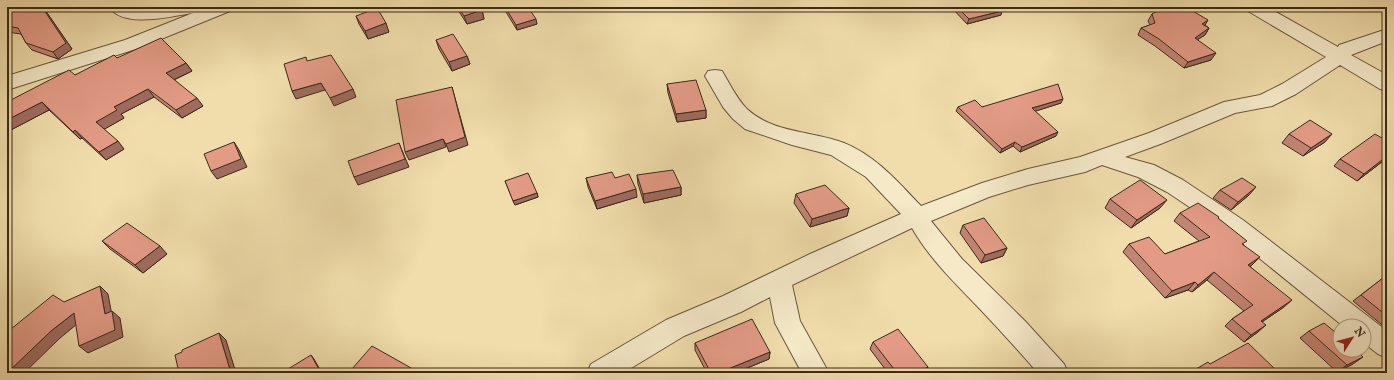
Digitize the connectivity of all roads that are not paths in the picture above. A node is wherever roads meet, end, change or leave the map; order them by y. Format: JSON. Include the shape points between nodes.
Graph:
{"nodes":[{"id":1,"x":118,"y":7,"type":"edge"},
{"id":2,"x":198,"y":7,"type":"edge"},
{"id":3,"x":224,"y":7,"type":"edge"},
{"id":4,"x":1254,"y":7,"type":"edge"},
{"id":5,"x":1387,"y":35,"type":"edge"},
{"id":6,"x":1340,"y":57,"type":"junction"},
{"id":7,"x":715,"y":76,"type":"dead end"},
{"id":8,"x":7,"y":83,"type":"edge"},
{"id":9,"x":1387,"y":84,"type":"edge"},
{"id":10,"x":1100,"y":157,"type":"junction"},
{"id":11,"x":918,"y":218,"type":"junction"},
{"id":12,"x":779,"y":280,"type":"junction"},
{"id":13,"x":1352,"y":318,"type":"edge"},
{"id":14,"x":1372,"y":334,"type":"edge"},
{"id":15,"x":1387,"y":346,"type":"edge"},
{"id":16,"x":600,"y":373,"type":"edge"},
{"id":17,"x":816,"y":373,"type":"edge"},
{"id":18,"x":1055,"y":373,"type":"edge"}],
"edges":[{"from":1,"to":2,"type":"street","via":[[137,15]]},
{"from":3,"to":8,"type":"street","via":[[132,44]]},
{"from":4,"to":6,"type":"street"},
{"from":5,"to":6,"type":"street","via":[[1346,49]]},
{"from":6,"to":9,"type":"street"},
{"from":6,"to":10,"type":"street","via":[[1265,101],[1231,107],[1156,138]]},
{"from":7,"to":11,"type":"street","via":[[730,102],[752,124],[836,149],[874,171]]},
{"from":10,"to":11,"type":"street","via":[[1085,164],[982,191]]},
{"from":10,"to":13,"type":"street","via":[[1146,171],[1175,186],[1235,226]]},
{"from":11,"to":12,"type":"street","via":[[882,231]]},
{"from":11,"to":18,"type":"street","via":[[928,235],[954,266]]},
{"from":12,"to":16,"type":"street","via":[[732,304],[675,328]]},
{"from":12,"to":17,"type":"street","via":[[788,323]]},
{"from":14,"to":15,"type":"street"}]}
